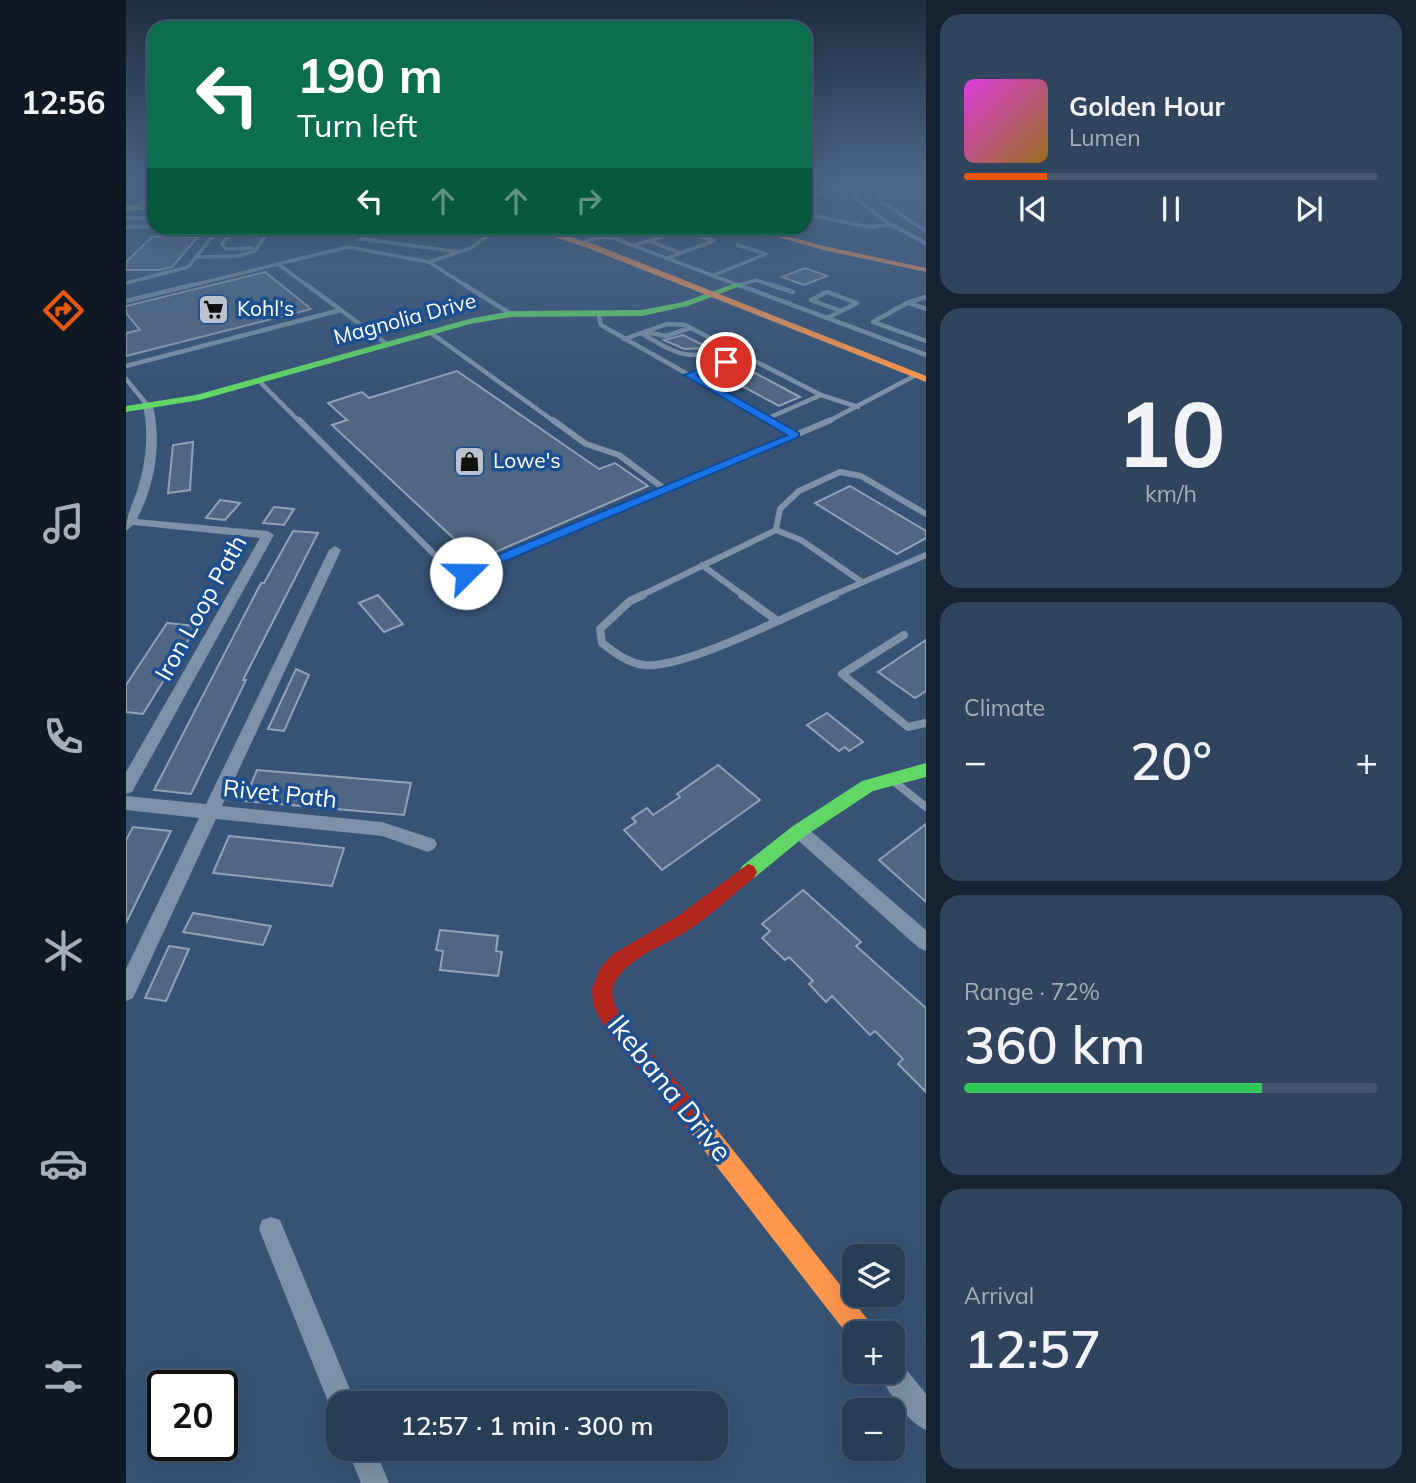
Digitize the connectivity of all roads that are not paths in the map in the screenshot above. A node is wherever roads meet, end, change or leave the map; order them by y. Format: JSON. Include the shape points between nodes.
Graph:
{"nodes":[{"id":1,"x":201,"y":250,"type":"edge"},
{"id":2,"x":252,"y":250,"type":"edge"},
{"id":3,"x":342,"y":250,"type":"edge"},
{"id":4,"x":364,"y":250,"type":"edge"},
{"id":5,"x":446,"y":250,"type":"edge"},
{"id":6,"x":465,"y":250,"type":"edge"},
{"id":7,"x":615,"y":250,"type":"edge"},
{"id":8,"x":647,"y":250,"type":"edge"},
{"id":9,"x":673,"y":250,"type":"edge"},
{"id":10,"x":687,"y":250,"type":"edge"},
{"id":11,"x":754,"y":250,"type":"edge"},
{"id":12,"x":836,"y":250,"type":"edge"},
{"id":13,"x":847,"y":250,"type":"edge"},
{"id":14,"x":460,"y":252,"type":"junction"},
{"id":15,"x":680,"y":253,"type":"junction"},
{"id":16,"x":859,"y":254,"type":"junction"},
{"id":17,"x":195,"y":257,"type":"junction"},
{"id":18,"x":667,"y":258,"type":"junction"},
{"id":19,"x":429,"y":262,"type":"junction"},
{"id":20,"x":278,"y":264,"type":"junction"},
{"id":21,"x":926,"y":270,"type":"edge"},
{"id":22,"x":714,"y":275,"type":"junction"},
{"id":23,"x":126,"y":284,"type":"edge"},
{"id":24,"x":739,"y":285,"type":"junction"},
{"id":25,"x":793,"y":292,"type":"dead end"},
{"id":26,"x":712,"y":294,"type":"junction"},
{"id":27,"x":926,"y":297,"type":"edge"},
{"id":28,"x":126,"y":301,"type":"edge"},
{"id":29,"x":909,"y":303,"type":"junction"},
{"id":30,"x":926,"y":309,"type":"edge"},
{"id":31,"x":341,"y":310,"type":"junction"},
{"id":32,"x":841,"y":311,"type":"junction"},
{"id":33,"x":598,"y":313,"type":"junction"},
{"id":34,"x":511,"y":314,"type":"junction"},
{"id":35,"x":827,"y":318,"type":"junction"},
{"id":36,"x":690,"y":328,"type":"junction"},
{"id":37,"x":642,"y":332,"type":"junction"},
{"id":38,"x":431,"y":333,"type":"junction"},
{"id":39,"x":624,"y":339,"type":"junction"},
{"id":40,"x":926,"y":341,"type":"edge"},
{"id":41,"x":388,"y":345,"type":"junction"},
{"id":42,"x":728,"y":348,"type":"junction"},
{"id":43,"x":926,"y":355,"type":"edge"},
{"id":44,"x":744,"y":356,"type":"junction"},
{"id":45,"x":126,"y":366,"type":"edge"},
{"id":46,"x":689,"y":375,"type":"junction"},
{"id":47,"x":921,"y":377,"type":"edge"},
{"id":48,"x":126,"y":379,"type":"edge"},
{"id":49,"x":259,"y":381,"type":"junction"},
{"id":50,"x":821,"y":396,"type":"junction"},
{"id":51,"x":148,"y":406,"type":"junction"},
{"id":52,"x":858,"y":407,"type":"junction"},
{"id":53,"x":126,"y":409,"type":"edge"},
{"id":54,"x":766,"y":419,"type":"junction"},
{"id":55,"x":795,"y":435,"type":"junction"},
{"id":56,"x":666,"y":490,"type":"junction"},
{"id":57,"x":926,"y":514,"type":"edge"},
{"id":58,"x":128,"y":523,"type":"edge"},
{"id":59,"x":776,"y":530,"type":"junction"},
{"id":60,"x":335,"y":550,"type":"dead end"},
{"id":61,"x":926,"y":555,"type":"edge"},
{"id":62,"x":702,"y":565,"type":"junction"},
{"id":63,"x":862,"y":582,"type":"junction"},
{"id":64,"x":776,"y":620,"type":"junction"},
{"id":65,"x":904,"y":635,"type":"dead end"},
{"id":66,"x":926,"y":723,"type":"edge"},
{"id":67,"x":926,"y":770,"type":"edge"},
{"id":68,"x":889,"y":779,"type":"junction"},
{"id":69,"x":126,"y":786,"type":"edge"},
{"id":70,"x":126,"y":803,"type":"edge"},
{"id":71,"x":926,"y":807,"type":"edge"},
{"id":72,"x":211,"y":811,"type":"junction"},
{"id":73,"x":799,"y":831,"type":"junction"},
{"id":74,"x":428,"y":844,"type":"dead end"},
{"id":75,"x":926,"y":942,"type":"edge"},
{"id":76,"x":126,"y":991,"type":"edge"},
{"id":77,"x":271,"y":1229,"type":"dead end"},
{"id":78,"x":853,"y":1321,"type":"edge"},
{"id":79,"x":901,"y":1384,"type":"edge"},
{"id":80,"x":338,"y":1391,"type":"edge"},
{"id":81,"x":926,"y":1416,"type":"edge"},
{"id":82,"x":366,"y":1461,"type":"edge"},
{"id":83,"x":375,"y":1483,"type":"edge"}],
"edges":[{"from":1,"to":17,"type":"lane"},
{"from":2,"to":17,"type":"lane","via":[[238,256]]},
{"from":3,"to":20,"type":"lane"},
{"from":4,"to":19,"type":"lane"},
{"from":5,"to":14,"type":"lane"},
{"from":6,"to":14,"type":"lane"},
{"from":7,"to":26,"type":"street"},
{"from":8,"to":18,"type":"lane"},
{"from":9,"to":15,"type":"lane"},
{"from":10,"to":15,"type":"lane"},
{"from":11,"to":22,"type":"lane","via":[[766,254]]},
{"from":12,"to":16,"type":"street"},
{"from":13,"to":16,"type":"street"},
{"from":14,"to":19,"type":"lane"},
{"from":15,"to":18,"type":"lane"},
{"from":16,"to":21,"type":"street"},
{"from":17,"to":23,"type":"lane","via":[[188,267]]},
{"from":18,"to":22,"type":"lane"},
{"from":19,"to":34,"type":"lane"},
{"from":20,"to":28,"type":"lane"},
{"from":20,"to":31,"type":"lane"},
{"from":22,"to":24,"type":"lane"},
{"from":24,"to":25,"type":"lane","via":[[756,280]]},
{"from":24,"to":26,"type":"street","name":"Magnolia Drive"},
{"from":24,"to":35,"type":"lane"},
{"from":26,"to":33,"type":"street","name":"Magnolia Drive","via":[[642,313]]},
{"from":26,"to":47,"type":"street"},
{"from":27,"to":29,"type":"lane"},
{"from":29,"to":30,"type":"lane"},
{"from":29,"to":40,"type":"lane","via":[[873,322]]},
{"from":31,"to":41,"type":"lane"},
{"from":31,"to":45,"type":"lane"},
{"from":32,"to":32,"type":"lane","via":[[857,303],[827,292],[811,300]]},
{"from":32,"to":35,"type":"lane"},
{"from":33,"to":34,"type":"street","name":"Magnolia Drive"},
{"from":33,"to":39,"type":"lane","via":[[601,325]]},
{"from":34,"to":38,"type":"street","name":"Magnolia Drive"},
{"from":35,"to":43,"type":"lane"},
{"from":36,"to":37,"type":"lane","via":[[666,336]]},
{"from":36,"to":37,"type":"lane","via":[[677,323]]},
{"from":36,"to":42,"type":"lane"},
{"from":37,"to":39,"type":"lane"},
{"from":37,"to":42,"type":"lane","via":[[686,358]]},
{"from":38,"to":41,"type":"street","name":"Magnolia Drive"},
{"from":38,"to":56,"type":"lane","via":[[586,444],[619,455]]},
{"from":39,"to":46,"type":"lane"},
{"from":41,"to":49,"type":"street","name":"Magnolia Drive"},
{"from":42,"to":44,"type":"lane"},
{"from":44,"to":46,"type":"lane"},
{"from":44,"to":50,"type":"lane"},
{"from":46,"to":54,"type":"lane"},
{"from":47,"to":52,"type":"lane"},
{"from":48,"to":51,"type":"lane"},
{"from":49,"to":51,"type":"street","name":"Magnolia Drive"},
{"from":49,"to":56,"type":"lane","via":[[439,559],[466,573]]},
{"from":50,"to":52,"type":"lane"},
{"from":50,"to":54,"type":"lane"},
{"from":51,"to":53,"type":"street","name":"Magnolia Drive"},
{"from":51,"to":58,"type":"street","via":[[153,421],[149,457],[138,508]]},
{"from":52,"to":55,"type":"lane"},
{"from":54,"to":55,"type":"lane"},
{"from":55,"to":56,"type":"lane"},
{"from":57,"to":59,"type":"lane","via":[[861,476],[840,472],[799,491],[780,509]]},
{"from":58,"to":69,"type":"street","name":"Iron Loop Path","via":[[268,535]]},
{"from":59,"to":62,"type":"lane"},
{"from":59,"to":63,"type":"lane","via":[[802,540]]},
{"from":60,"to":72,"type":"street"},
{"from":61,"to":63,"type":"lane"},
{"from":62,"to":64,"type":"lane"},
{"from":62,"to":64,"type":"lane","via":[[631,601],[600,629],[602,643],[641,666],[663,666]]},
{"from":63,"to":64,"type":"lane"},
{"from":65,"to":66,"type":"lane","via":[[842,674],[908,727]]},
{"from":67,"to":68,"type":"street","name":"Ikebana Drive"},
{"from":68,"to":71,"type":"lane"},
{"from":68,"to":73,"type":"street","name":"Ikebana Drive","via":[[868,786]]},
{"from":70,"to":72,"type":"street","name":"Rivet Path"},
{"from":72,"to":74,"type":"street","name":"Rivet Path","via":[[382,829]]},
{"from":72,"to":76,"type":"street"},
{"from":73,"to":75,"type":"street"},
{"from":73,"to":78,"type":"street","name":"Ikebana Drive","via":[[683,923],[621,959],[601,988],[614,1025],[687,1109]]},
{"from":77,"to":80,"type":"street"},
{"from":79,"to":81,"type":"street"},
{"from":82,"to":83,"type":"street"}]}
